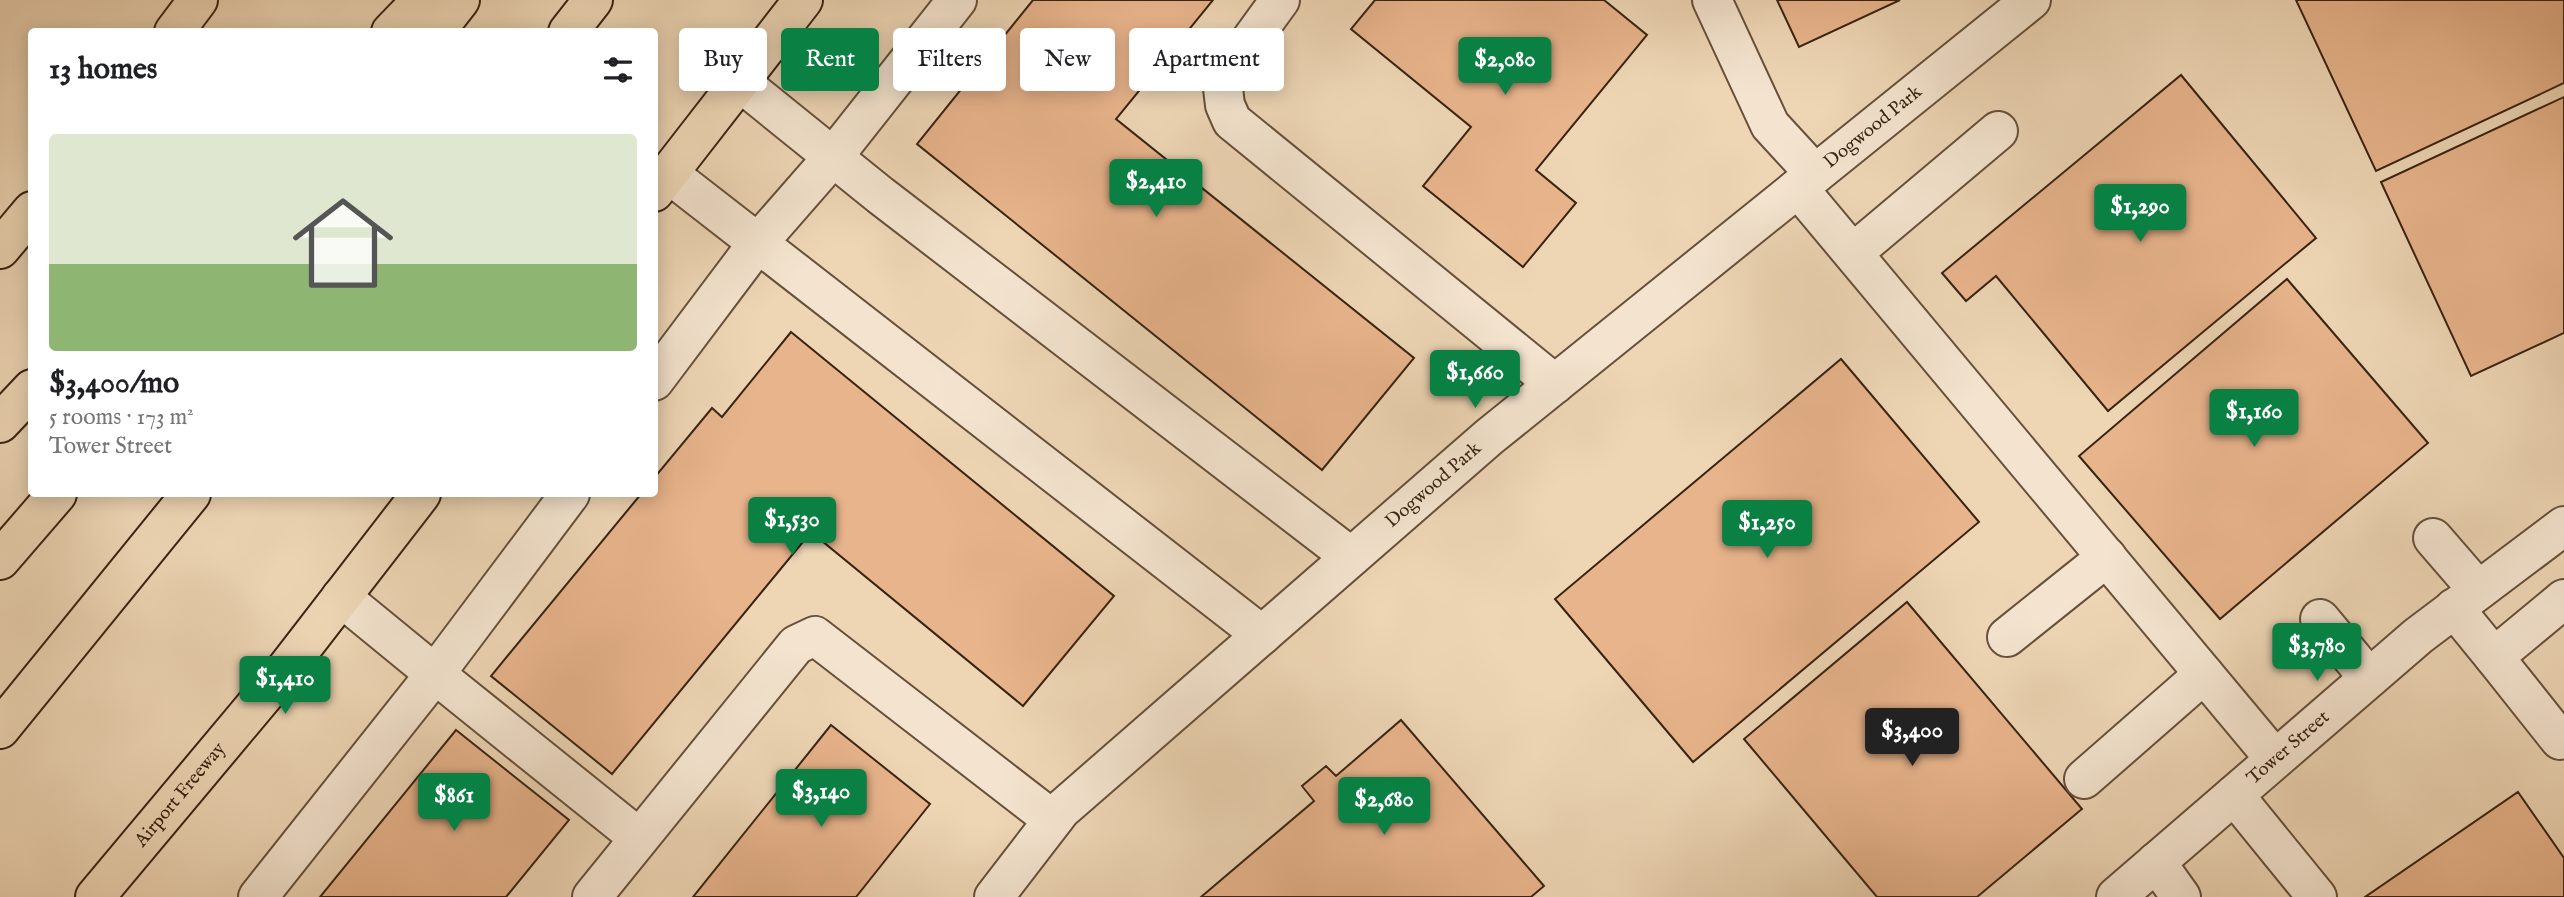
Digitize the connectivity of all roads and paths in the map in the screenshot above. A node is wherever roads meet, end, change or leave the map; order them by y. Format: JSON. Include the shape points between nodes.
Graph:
{"nodes":[{"id":1,"x":198,"y":0,"type":"edge"},
{"id":2,"x":422,"y":0,"type":"edge"},
{"id":3,"x":460,"y":0,"type":"edge"},
{"id":4,"x":593,"y":0,"type":"edge"},
{"id":5,"x":803,"y":0,"type":"edge"},
{"id":6,"x":957,"y":0,"type":"edge"},
{"id":7,"x":1280,"y":0,"type":"edge"},
{"id":8,"x":1712,"y":0,"type":"edge"},
{"id":9,"x":2032,"y":0,"type":"edge"},
{"id":10,"x":177,"y":28,"type":"edge"},
{"id":11,"x":395,"y":28,"type":"edge"},
{"id":12,"x":438,"y":28,"type":"edge"},
{"id":13,"x":571,"y":28,"type":"edge"},
{"id":14,"x":767,"y":47,"type":"edge"},
{"id":15,"x":733,"y":91,"type":"edge"},
{"id":16,"x":751,"y":91,"type":"edge"},
{"id":17,"x":1998,"y":131,"type":"dead end"},
{"id":18,"x":832,"y":157,"type":"junction"},
{"id":19,"x":1807,"y":181,"type":"junction"},
{"id":20,"x":662,"y":183,"type":"edge"},
{"id":21,"x":28,"y":216,"type":"edge"},
{"id":22,"x":757,"y":244,"type":"junction"},
{"id":23,"x":0,"y":249,"type":"edge"},
{"id":24,"x":1853,"y":253,"type":"junction"},
{"id":25,"x":658,"y":376,"type":"edge"},
{"id":26,"x":1555,"y":384,"type":"junction"},
{"id":27,"x":28,"y":393,"type":"edge"},
{"id":28,"x":0,"y":423,"type":"edge"},
{"id":29,"x":54,"y":497,"type":"edge"},
{"id":30,"x":189,"y":497,"type":"edge"},
{"id":31,"x":419,"y":497,"type":"edge"},
{"id":32,"x":568,"y":497,"type":"edge"},
{"id":33,"x":2564,"y":526,"type":"edge"},
{"id":34,"x":2433,"y":538,"type":"dead end"},
{"id":35,"x":1351,"y":557,"type":"junction"},
{"id":36,"x":2106,"y":557,"type":"junction"},
{"id":37,"x":0,"y":560,"type":"edge"},
{"id":38,"x":341,"y":597,"type":"junction"},
{"id":39,"x":2466,"y":599,"type":"junction"},
{"id":40,"x":2564,"y":599,"type":"edge"},
{"id":41,"x":2320,"y":619,"type":"dead end"},
{"id":42,"x":1262,"y":635,"type":"junction"},
{"id":43,"x":2007,"y":637,"type":"dead end"},
{"id":44,"x":2494,"y":657,"type":"junction"},
{"id":45,"x":435,"y":674,"type":"junction"},
{"id":46,"x":2204,"y":674,"type":"junction"},
{"id":47,"x":2369,"y":678,"type":"junction"},
{"id":48,"x":0,"y":729,"type":"edge"},
{"id":49,"x":2560,"y":740,"type":"dead end"},
{"id":50,"x":2275,"y":759,"type":"junction"},
{"id":51,"x":2084,"y":779,"type":"dead end"},
{"id":52,"x":2234,"y":795,"type":"junction"},
{"id":53,"x":1053,"y":820,"type":"junction"},
{"id":54,"x":639,"y":838,"type":"junction"},
{"id":55,"x":2156,"y":862,"type":"junction"},
{"id":56,"x":95,"y":897,"type":"edge"},
{"id":57,"x":258,"y":897,"type":"edge"},
{"id":58,"x":592,"y":897,"type":"edge"},
{"id":59,"x":994,"y":897,"type":"edge"},
{"id":60,"x":2116,"y":897,"type":"edge"},
{"id":61,"x":2181,"y":897,"type":"edge"},
{"id":62,"x":2316,"y":897,"type":"edge"}],
"edges":[{"from":1,"to":10,"type":"main road"},
{"from":2,"to":11,"type":"main road"},
{"from":3,"to":12,"type":"main road"},
{"from":4,"to":13,"type":"main road"},
{"from":5,"to":14,"type":"main road"},
{"from":6,"to":18,"type":"street"},
{"from":7,"to":26,"type":"street","via":[[1222,80],[1224,105],[1232,121]]},
{"from":8,"to":19,"type":"street","via":[[1770,125]]},
{"from":9,"to":19,"type":"street","name":"Dogwood Park"},
{"from":15,"to":20,"type":"main road"},
{"from":16,"to":18,"type":"street"},
{"from":17,"to":24,"type":"street"},
{"from":18,"to":22,"type":"street"},
{"from":18,"to":35,"type":"street"},
{"from":19,"to":24,"type":"street"},
{"from":19,"to":26,"type":"street","name":"Dogwood Park"},
{"from":20,"to":22,"type":"street"},
{"from":21,"to":23,"type":"main road"},
{"from":22,"to":25,"type":"street"},
{"from":22,"to":42,"type":"street"},
{"from":24,"to":36,"type":"street"},
{"from":26,"to":35,"type":"street","name":"Dogwood Park"},
{"from":27,"to":28,"type":"main road"},
{"from":29,"to":37,"type":"main road"},
{"from":30,"to":48,"type":"main road"},
{"from":31,"to":38,"type":"main road","name":"Airport Freeway"},
{"from":32,"to":45,"type":"street"},
{"from":33,"to":39,"type":"street","name":"Tower Street"},
{"from":34,"to":39,"type":"street"},
{"from":35,"to":42,"type":"street","name":"Dogwood Park"},
{"from":36,"to":43,"type":"street"},
{"from":36,"to":46,"type":"street"},
{"from":38,"to":45,"type":"street"},
{"from":38,"to":56,"type":"main road","name":"Airport Freeway"},
{"from":39,"to":44,"type":"street"},
{"from":39,"to":47,"type":"street","name":"Tower Street"},
{"from":40,"to":44,"type":"street"},
{"from":41,"to":47,"type":"street"},
{"from":42,"to":53,"type":"street","name":"Dogwood Park"},
{"from":44,"to":49,"type":"street"},
{"from":45,"to":54,"type":"street"},
{"from":45,"to":57,"type":"street"},
{"from":46,"to":50,"type":"street"},
{"from":46,"to":51,"type":"street"},
{"from":47,"to":50,"type":"street","name":"Tower Street"},
{"from":50,"to":52,"type":"street","name":"Tower Street"},
{"from":52,"to":55,"type":"street","name":"Tower Street"},
{"from":52,"to":62,"type":"street"},
{"from":53,"to":54,"type":"street","via":[[816,636],[796,645]]},
{"from":53,"to":59,"type":"street","name":"Dogwood Park"},
{"from":54,"to":58,"type":"street"},
{"from":55,"to":60,"type":"street","name":"Tower Street"},
{"from":55,"to":61,"type":"street"}]}
